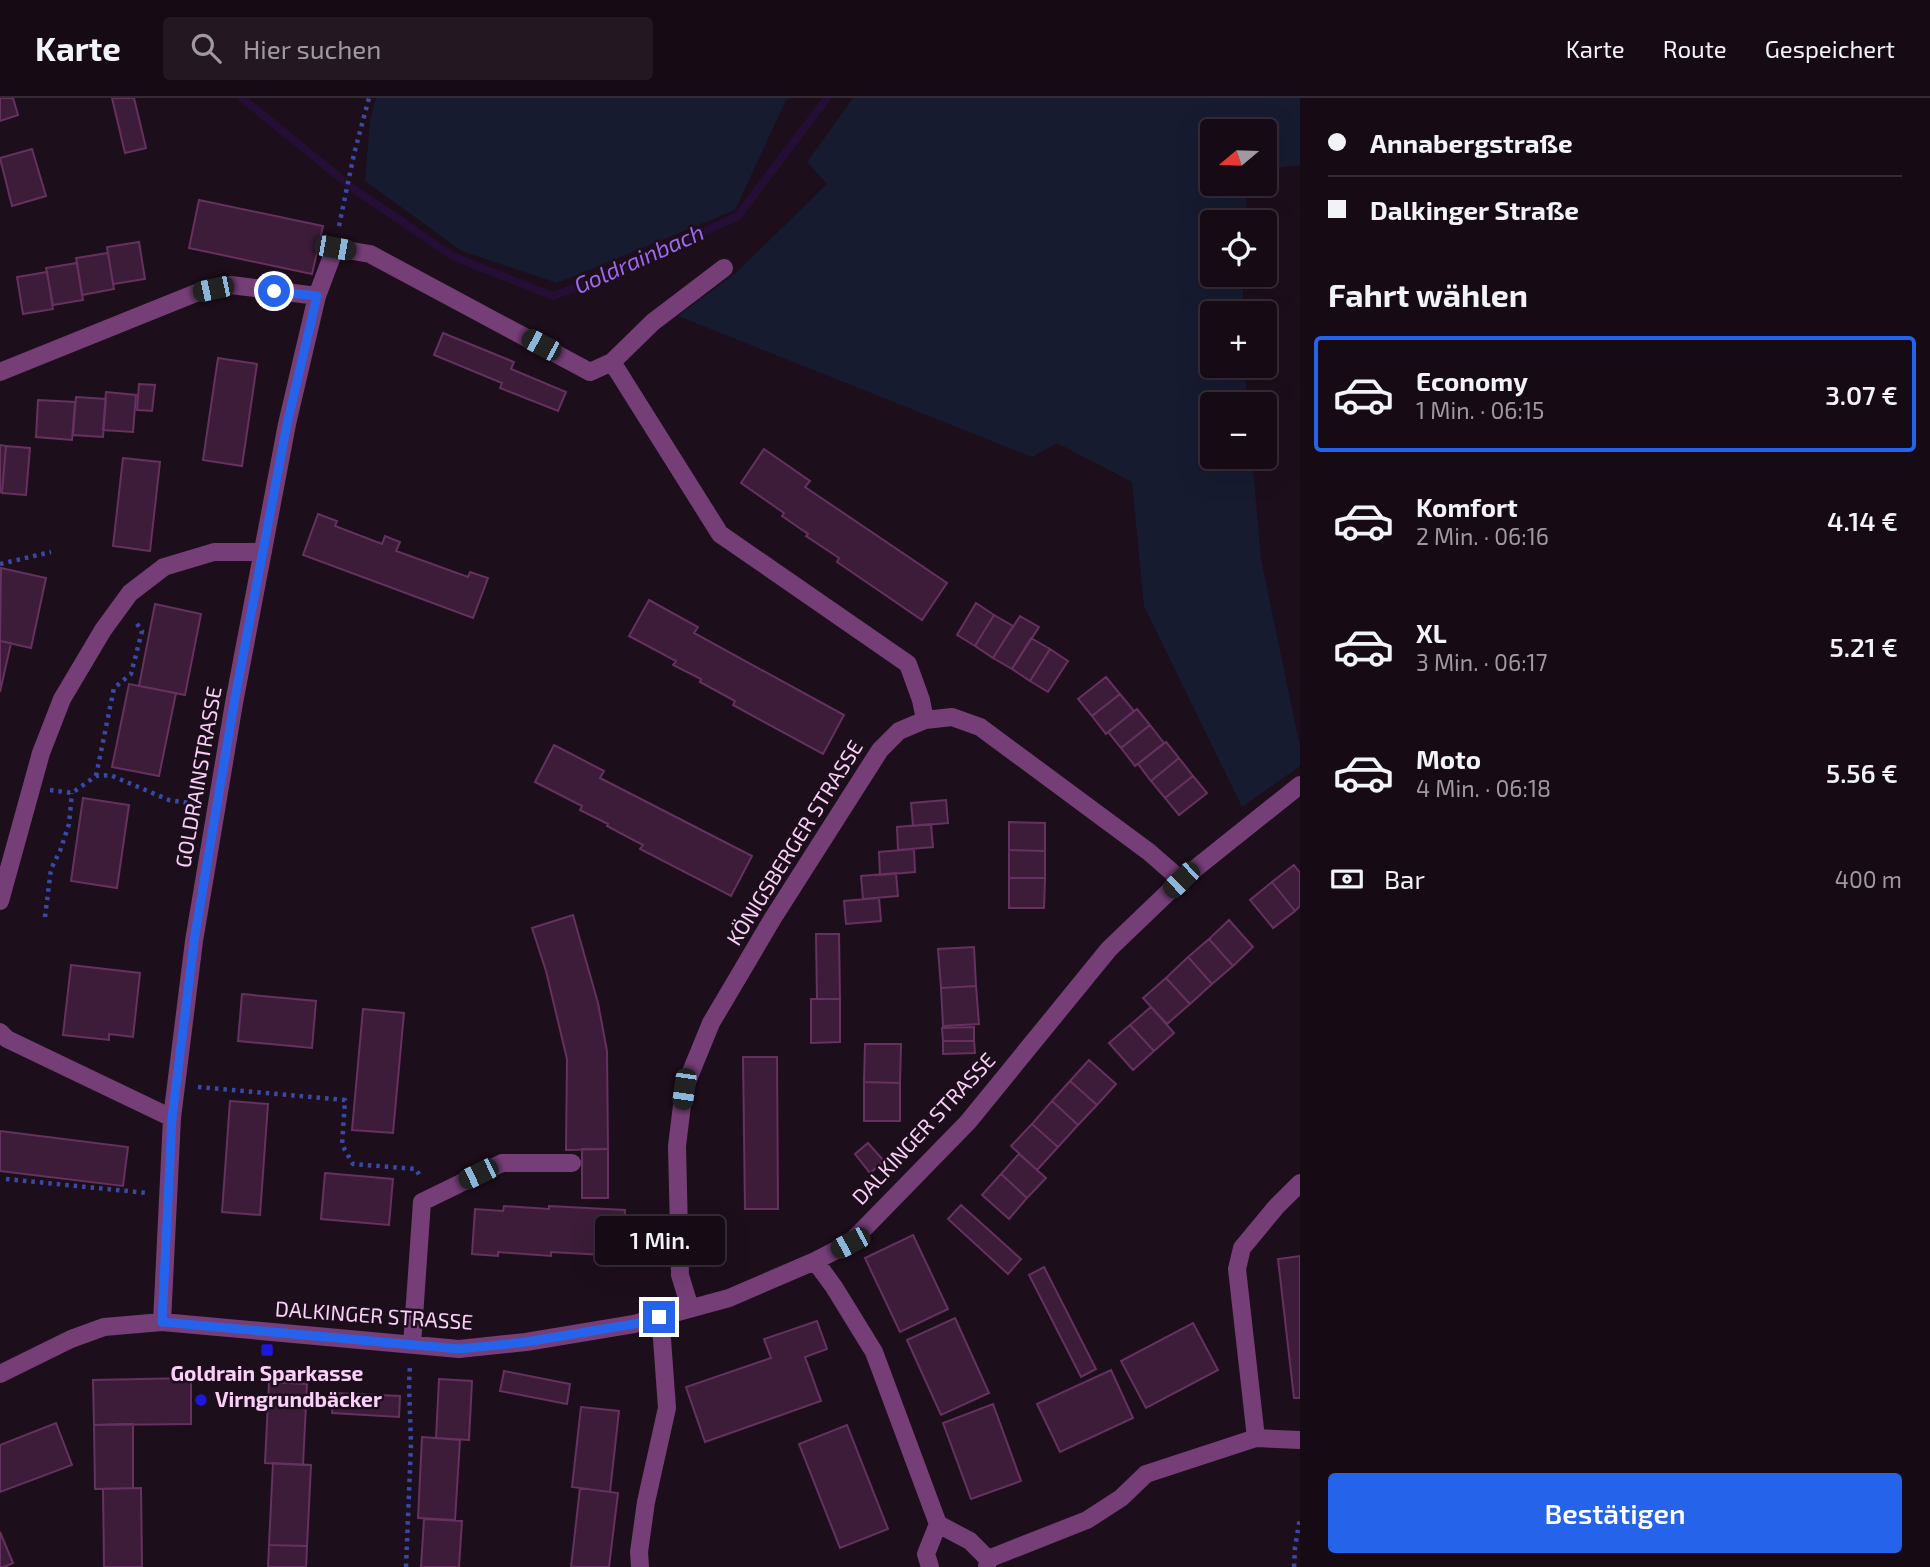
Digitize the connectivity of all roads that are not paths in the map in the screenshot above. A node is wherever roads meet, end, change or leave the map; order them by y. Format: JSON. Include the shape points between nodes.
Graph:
{"nodes":[{"id":1,"x":724,"y":268,"type":"dead end"},
{"id":2,"x":317,"y":296,"type":"junction"},
{"id":3,"x":612,"y":362,"type":"junction"},
{"id":4,"x":1,"y":369,"type":"edge"},
{"id":5,"x":263,"y":552,"type":"junction"},
{"id":6,"x":925,"y":720,"type":"junction"},
{"id":7,"x":1300,"y":786,"type":"edge"},
{"id":8,"x":1181,"y":880,"type":"junction"},
{"id":9,"x":0,"y":901,"type":"edge"},
{"id":10,"x":0,"y":1032,"type":"edge"},
{"id":11,"x":172,"y":1118,"type":"junction"},
{"id":12,"x":572,"y":1163,"type":"dead end"},
{"id":13,"x":1300,"y":1183,"type":"edge"},
{"id":14,"x":816,"y":1261,"type":"junction"},
{"id":15,"x":690,"y":1308,"type":"junction"},
{"id":16,"x":659,"y":1317,"type":"junction"},
{"id":17,"x":162,"y":1322,"type":"junction"},
{"id":18,"x":412,"y":1345,"type":"junction"},
{"id":19,"x":0,"y":1374,"type":"edge"},
{"id":20,"x":1256,"y":1438,"type":"junction"},
{"id":21,"x":1300,"y":1440,"type":"edge"},
{"id":22,"x":938,"y":1524,"type":"junction"},
{"id":23,"x":987,"y":1563,"type":"edge"},
{"id":24,"x":640,"y":1567,"type":"edge"},
{"id":25,"x":930,"y":1567,"type":"edge"}],
"edges":[{"from":1,"to":3,"type":"street","via":[[653,322]]},
{"from":2,"to":3,"type":"street","name":"GOLDRAINSTRASSE","via":[[335,248],[370,254],[590,372]]},
{"from":2,"to":4,"type":"street","via":[[231,285],[196,293]]},
{"from":2,"to":5,"type":"street","name":"GOLDRAINSTRASSE"},
{"from":3,"to":6,"type":"street","via":[[720,534],[908,664]]},
{"from":5,"to":9,"type":"street","via":[[214,552],[164,567],[130,593],[61,699],[41,753]]},
{"from":5,"to":11,"type":"street","name":"GOLDRAINSTRASSE","via":[[194,941]]},
{"from":6,"to":8,"type":"street","name":"KÖNIGSBERGER STRASSE","via":[[952,717],[980,727]]},
{"from":6,"to":15,"type":"street","name":"KÖNIGSBERGER STRASSE","via":[[899,731],[880,750],[711,1023],[684,1089],[677,1146],[680,1275]]},
{"from":7,"to":8,"type":"street","name":"DALKINGER STRASSE"},
{"from":8,"to":14,"type":"street","name":"DALKINGER STRASSE","via":[[1109,949],[968,1122],[850,1243]]},
{"from":10,"to":11,"type":"street"},
{"from":11,"to":17,"type":"street","name":"GOLDRAINSTRASSE"},
{"from":12,"to":18,"type":"street","via":[[502,1163],[422,1202]]},
{"from":13,"to":20,"type":"street","via":[[1242,1248],[1237,1269]]},
{"from":14,"to":15,"type":"street","name":"DALKINGER STRASSE","via":[[729,1298]]},
{"from":14,"to":22,"type":"street","via":[[874,1352]]},
{"from":15,"to":16,"type":"street","name":"DALKINGER STRASSE"},
{"from":16,"to":18,"type":"street","name":"DALKINGER STRASSE","via":[[486,1346]]},
{"from":16,"to":24,"type":"street","via":[[667,1408],[646,1502]]},
{"from":17,"to":18,"type":"street","name":"DALKINGER STRASSE"},
{"from":17,"to":19,"type":"street","name":"DALKINGER STRASSE","via":[[104,1327]]},
{"from":20,"to":21,"type":"street"},
{"from":20,"to":23,"type":"street","via":[[1146,1474],[1121,1498],[1087,1520]]},
{"from":22,"to":23,"type":"street","via":[[970,1541]]},
{"from":22,"to":25,"type":"street","via":[[926,1554]]}]}
